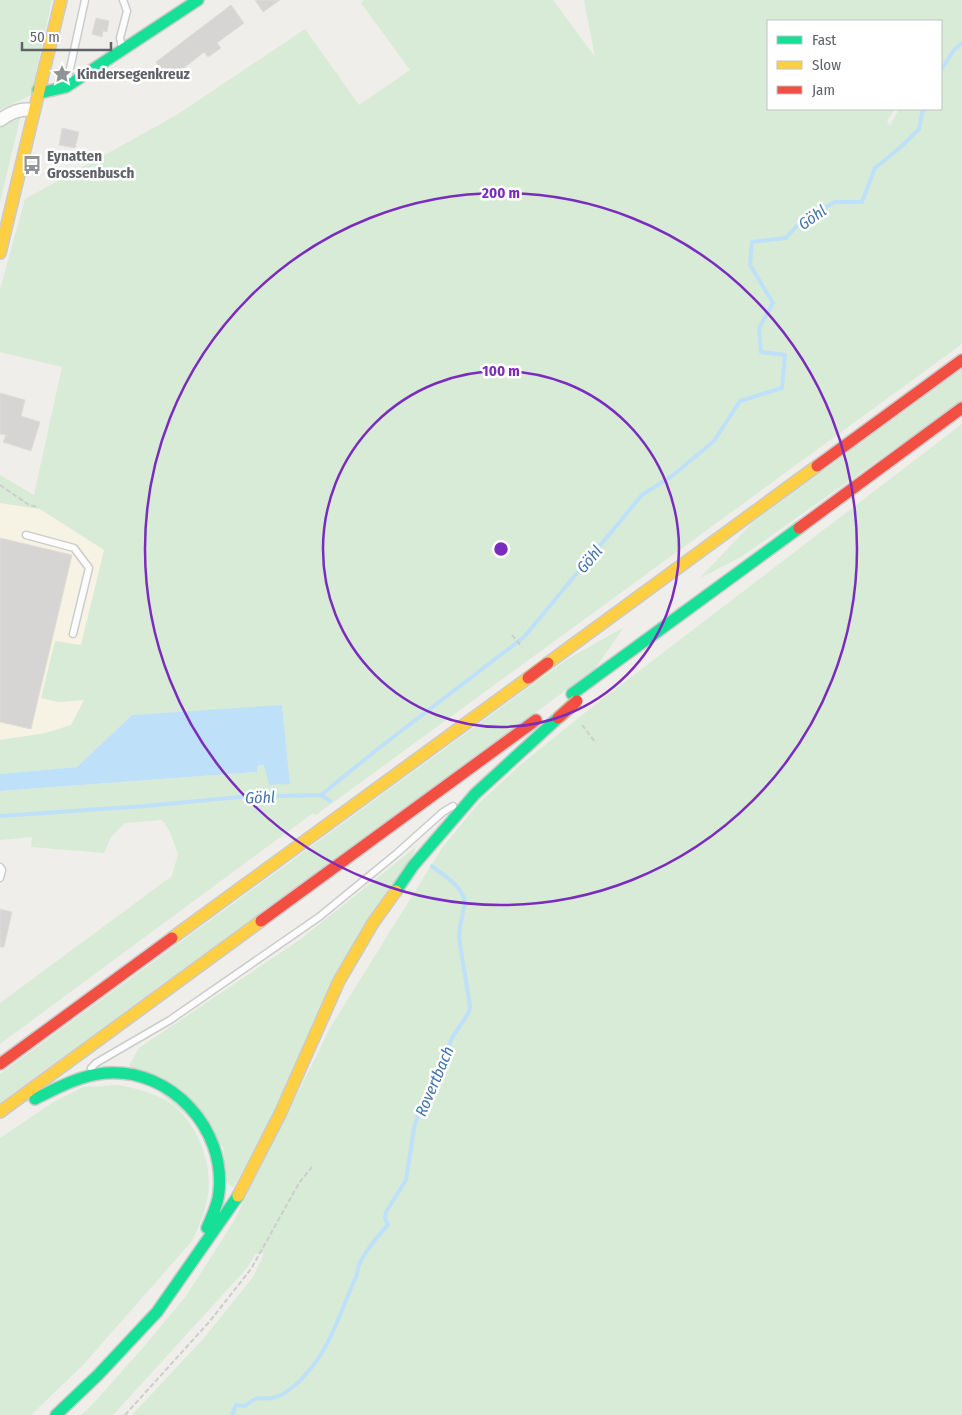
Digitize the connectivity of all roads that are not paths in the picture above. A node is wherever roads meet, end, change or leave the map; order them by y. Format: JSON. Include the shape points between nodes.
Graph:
{"nodes":[{"id":1,"x":60,"y":0,"type":"edge"},
{"id":2,"x":85,"y":0,"type":"edge"},
{"id":3,"x":123,"y":0,"type":"edge"},
{"id":4,"x":198,"y":0,"type":"edge"},
{"id":5,"x":123,"y":50,"type":"junction"},
{"id":6,"x":66,"y":87,"type":"junction"},
{"id":7,"x":38,"y":90,"type":"junction"},
{"id":8,"x":33,"y":110,"type":"junction"},
{"id":9,"x":0,"y":120,"type":"edge"},
{"id":10,"x":0,"y":253,"type":"edge"},
{"id":11,"x":962,"y":360,"type":"edge"},
{"id":12,"x":962,"y":408,"type":"edge"},
{"id":13,"x":26,"y":535,"type":"dead end"},
{"id":14,"x":72,"y":634,"type":"dead end"},
{"id":15,"x":551,"y":714,"type":"junction"},
{"id":16,"x":475,"y":794,"type":"junction"},
{"id":17,"x":0,"y":867,"type":"edge"},
{"id":18,"x":0,"y":878,"type":"edge"},
{"id":19,"x":0,"y":1064,"type":"edge"},
{"id":20,"x":84,"y":1076,"type":"junction"},
{"id":21,"x":3,"y":1110,"type":"edge"},
{"id":22,"x":199,"y":1252,"type":"junction"},
{"id":23,"x":56,"y":1415,"type":"edge"}],
"edges":[{"from":1,"to":7,"type":"main road"},
{"from":2,"to":6,"type":"lane"},
{"from":3,"to":5,"type":"lane","via":[[127,11],[120,38]]},
{"from":4,"to":5,"type":"main road"},
{"from":5,"to":6,"type":"main road"},
{"from":6,"to":7,"type":"main road","via":[[44,92]]},
{"from":7,"to":8,"type":"main road"},
{"from":8,"to":9,"type":"street","via":[[11,112]]},
{"from":8,"to":10,"type":"main road"},
{"from":11,"to":19,"type":"main road","bridge":true},
{"from":12,"to":15,"type":"main road","bridge":true,"via":[[589,681],[574,698]]},
{"from":13,"to":14,"type":"lane","via":[[74,548],[89,568]]},
{"from":15,"to":16,"type":"main road"},
{"from":15,"to":21,"type":"main road"},
{"from":16,"to":20,"type":"lane","via":[[443,812],[319,917],[170,1020],[96,1064]]},
{"from":16,"to":22,"type":"main road","via":[[426,849],[372,923],[339,981],[281,1112],[237,1199]]},
{"from":17,"to":18,"type":"lane"},
{"from":20,"to":21,"type":"main road"},
{"from":20,"to":22,"type":"main road","via":[[117,1072],[145,1078],[186,1103],[200,1118],[219,1162],[219,1193]]},
{"from":22,"to":23,"type":"main road","via":[[156,1312]]}]}
